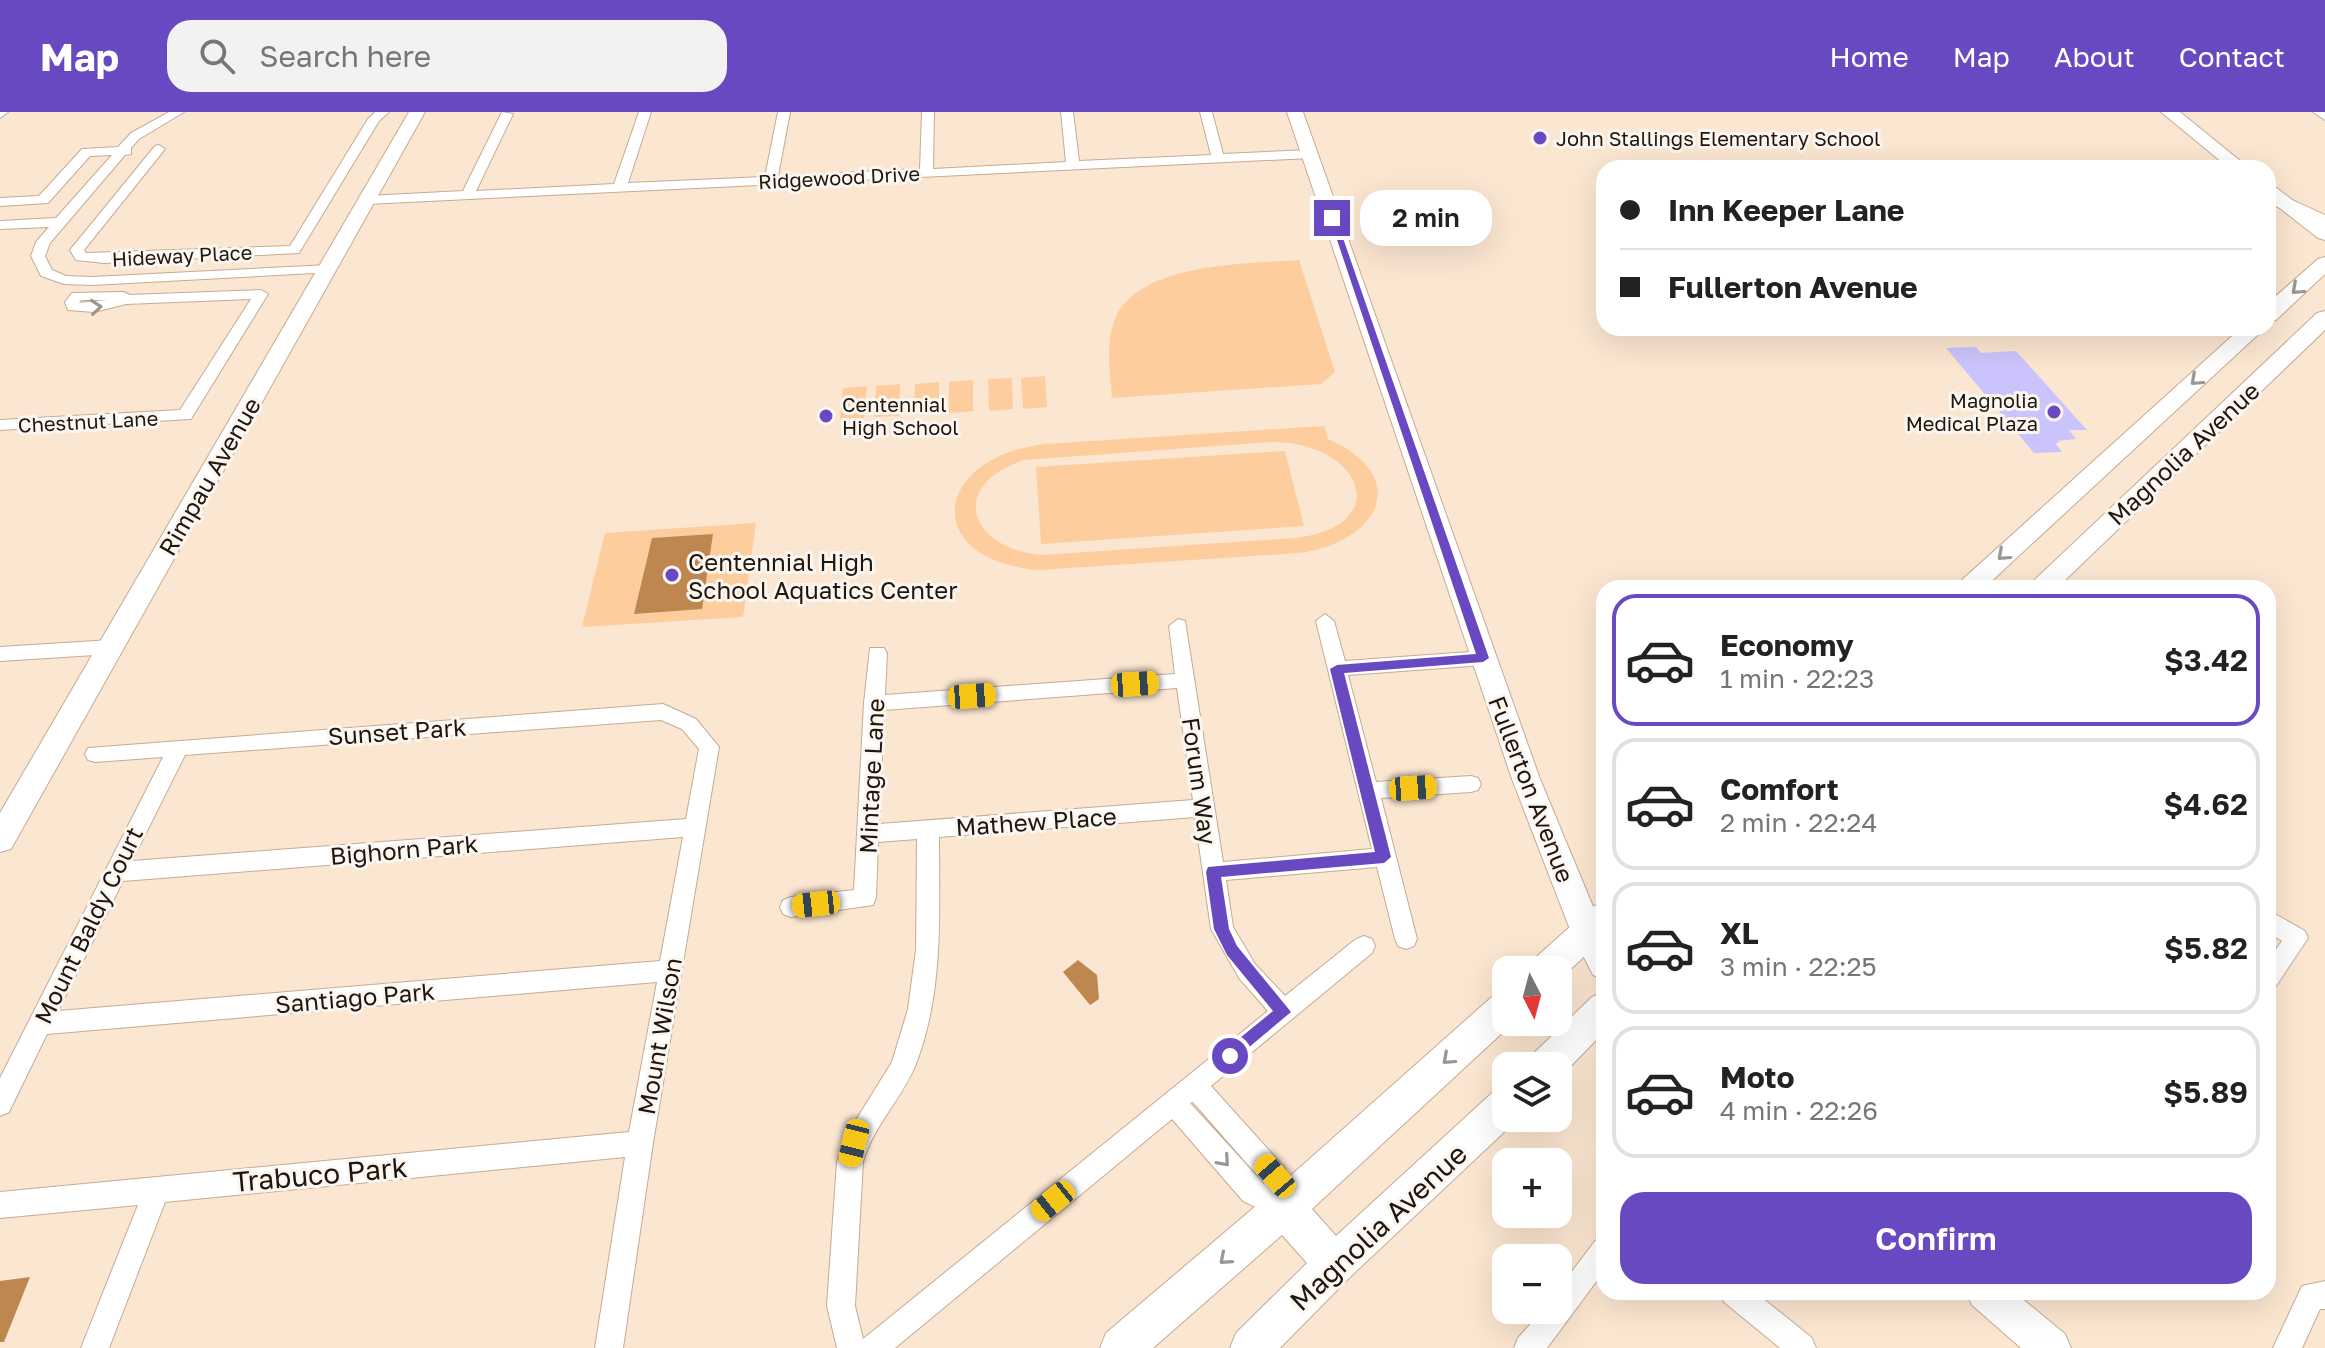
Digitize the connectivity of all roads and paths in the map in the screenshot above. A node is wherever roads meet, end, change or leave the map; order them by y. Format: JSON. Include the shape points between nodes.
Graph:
{"nodes":[{"id":1,"x":178,"y":112,"type":"edge"},
{"id":2,"x":383,"y":112,"type":"edge"},
{"id":3,"x":417,"y":112,"type":"edge"},
{"id":4,"x":645,"y":112,"type":"edge"},
{"id":5,"x":784,"y":112,"type":"edge"},
{"id":6,"x":928,"y":112,"type":"edge"},
{"id":7,"x":1067,"y":112,"type":"edge"},
{"id":8,"x":1206,"y":112,"type":"edge"},
{"id":9,"x":1295,"y":112,"type":"edge"},
{"id":10,"x":2169,"y":112,"type":"edge"},
{"id":11,"x":2319,"y":112,"type":"edge"},
{"id":12,"x":507,"y":114,"type":"dead end"},
{"id":13,"x":2325,"y":116,"type":"edge"},
{"id":14,"x":122,"y":151,"type":"junction"},
{"id":15,"x":1310,"y":154,"type":"junction"},
{"id":16,"x":1218,"y":158,"type":"junction"},
{"id":17,"x":2230,"y":160,"type":"edge"},
{"id":18,"x":1073,"y":165,"type":"junction"},
{"id":19,"x":926,"y":172,"type":"junction"},
{"id":20,"x":771,"y":180,"type":"junction"},
{"id":21,"x":620,"y":187,"type":"junction"},
{"id":22,"x":468,"y":194,"type":"junction"},
{"id":23,"x":2276,"y":196,"type":"edge"},
{"id":24,"x":367,"y":200,"type":"junction"},
{"id":25,"x":0,"y":202,"type":"edge"},
{"id":26,"x":62,"y":222,"type":"junction"},
{"id":27,"x":2325,"y":223,"type":"edge"},
{"id":28,"x":0,"y":225,"type":"edge"},
{"id":29,"x":2325,"y":234,"type":"edge"},
{"id":30,"x":2325,"y":263,"type":"edge"},
{"id":31,"x":328,"y":269,"type":"junction"},
{"id":32,"x":92,"y":281,"type":"junction"},
{"id":33,"x":2276,"y":308,"type":"edge"},
{"id":34,"x":2325,"y":318,"type":"edge"},
{"id":35,"x":2245,"y":336,"type":"edge"},
{"id":36,"x":0,"y":425,"type":"edge"},
{"id":37,"x":2139,"y":432,"type":"junction"},
{"id":38,"x":2183,"y":452,"type":"junction"},
{"id":39,"x":1976,"y":580,"type":"edge"},
{"id":40,"x":2048,"y":580,"type":"edge"},
{"id":41,"x":1325,"y":621,"type":"dead end"},
{"id":42,"x":1178,"y":626,"type":"dead end"},
{"id":43,"x":111,"y":647,"type":"junction"},
{"id":44,"x":877,"y":653,"type":"dead end"},
{"id":45,"x":0,"y":654,"type":"edge"},
{"id":46,"x":1483,"y":658,"type":"junction"},
{"id":47,"x":1337,"y":669,"type":"junction"},
{"id":48,"x":1186,"y":680,"type":"junction"},
{"id":49,"x":874,"y":703,"type":"junction"},
{"id":50,"x":695,"y":729,"type":"joint"},
{"id":51,"x":178,"y":748,"type":"junction"},
{"id":52,"x":95,"y":754,"type":"dead end"},
{"id":53,"x":1471,"y":784,"type":"dead end"},
{"id":54,"x":1367,"y":791,"type":"junction"},
{"id":55,"x":1204,"y":808,"type":"junction"},
{"id":56,"x":694,"y":827,"type":"junction"},
{"id":57,"x":928,"y":829,"type":"junction"},
{"id":58,"x":868,"y":834,"type":"junction"},
{"id":59,"x":0,"y":840,"type":"edge"},
{"id":60,"x":1384,"y":857,"type":"junction"},
{"id":61,"x":114,"y":872,"type":"junction"},
{"id":62,"x":1213,"y":872,"type":"junction"},
{"id":63,"x":791,"y":907,"type":"dead end"},
{"id":64,"x":1596,"y":925,"type":"edge"},
{"id":65,"x":2276,"y":925,"type":"edge"},
{"id":66,"x":1406,"y":939,"type":"dead end"},
{"id":67,"x":1364,"y":946,"type":"dead end"},
{"id":68,"x":1562,"y":956,"type":"edge"},
{"id":69,"x":2276,"y":968,"type":"edge"},
{"id":70,"x":671,"y":970,"type":"junction"},
{"id":71,"x":1284,"y":1012,"type":"junction"},
{"id":72,"x":1596,"y":1016,"type":"edge"},
{"id":73,"x":1492,"y":1019,"type":"edge"},
{"id":74,"x":39,"y":1024,"type":"junction"},
{"id":75,"x":1560,"y":1052,"type":"edge"},
{"id":76,"x":1194,"y":1085,"type":"junction"},
{"id":77,"x":1173,"y":1102,"type":"junction"},
{"id":78,"x":0,"y":1104,"type":"edge"},
{"id":79,"x":1492,"y":1118,"type":"edge"},
{"id":80,"x":640,"y":1143,"type":"junction"},
{"id":81,"x":157,"y":1189,"type":"junction"},
{"id":82,"x":0,"y":1205,"type":"edge"},
{"id":83,"x":1284,"y":1208,"type":"junction"},
{"id":84,"x":1596,"y":1259,"type":"edge"},
{"id":85,"x":1335,"y":1264,"type":"junction"},
{"id":86,"x":2325,"y":1295,"type":"edge"},
{"id":87,"x":1744,"y":1300,"type":"edge"},
{"id":88,"x":1994,"y":1300,"type":"edge"},
{"id":89,"x":95,"y":1348,"type":"edge"},
{"id":90,"x":601,"y":1348,"type":"edge"},
{"id":91,"x":609,"y":1348,"type":"edge"},
{"id":92,"x":851,"y":1348,"type":"edge"},
{"id":93,"x":873,"y":1348,"type":"edge"},
{"id":94,"x":1121,"y":1348,"type":"edge"},
{"id":95,"x":1251,"y":1348,"type":"edge"},
{"id":96,"x":1528,"y":1348,"type":"edge"},
{"id":97,"x":1802,"y":1348,"type":"edge"},
{"id":98,"x":2051,"y":1348,"type":"edge"},
{"id":99,"x":2287,"y":1348,"type":"edge"}],
"edges":[{"from":1,"to":14,"type":"street","via":[[146,129]]},
{"from":2,"to":14,"type":"street","name":"Hideway Place","via":[[294,250],[81,257],[77,250],[159,149]]},
{"from":3,"to":24,"type":"main road","name":"Rimpau Avenue"},
{"from":4,"to":21,"type":"street"},
{"from":5,"to":20,"type":"street"},
{"from":6,"to":19,"type":"street"},
{"from":7,"to":18,"type":"street"},
{"from":8,"to":16,"type":"street"},
{"from":9,"to":15,"type":"main road","name":"Fullerton Avenue"},
{"from":10,"to":17,"type":"main road"},
{"from":11,"to":13,"type":"street"},
{"from":12,"to":22,"type":"street"},
{"from":14,"to":25,"type":"street","via":[[86,152],[43,200]]},
{"from":14,"to":26,"type":"street"},
{"from":15,"to":16,"type":"street","name":"Ridgewood Drive"},
{"from":15,"to":46,"type":"main road","name":"Fullerton Avenue"},
{"from":16,"to":18,"type":"street","name":"Ridgewood Drive"},
{"from":18,"to":19,"type":"street","name":"Ridgewood Drive"},
{"from":19,"to":20,"type":"street","name":"Ridgewood Drive"},
{"from":20,"to":21,"type":"street","name":"Ridgewood Drive"},
{"from":21,"to":22,"type":"street","name":"Ridgewood Drive"},
{"from":22,"to":24,"type":"street","name":"Ridgewood Drive"},
{"from":23,"to":27,"type":"main road"},
{"from":23,"to":29,"type":"main road"},
{"from":24,"to":31,"type":"main road","name":"Rimpau Avenue"},
{"from":26,"to":28,"type":"street"},
{"from":26,"to":32,"type":"street","via":[[39,251],[41,267],[64,280]]},
{"from":30,"to":33,"type":"main road","one_way":true},
{"from":31,"to":32,"type":"street"},
{"from":31,"to":43,"type":"main road","name":"Rimpau Avenue"},
{"from":32,"to":36,"type":"street","name":"Chestnut Lane","via":[[77,296],[113,294],[126,300],[261,294],[185,415]]},
{"from":34,"to":38,"type":"main road","name":"Magnolia Avenue"},
{"from":35,"to":37,"type":"main road","name":"Magnolia Avenue","one_way":true},
{"from":37,"to":38,"type":"main road"},
{"from":37,"to":39,"type":"main road","name":"Magnolia Avenue","one_way":true},
{"from":38,"to":40,"type":"main road","name":"Magnolia Avenue"},
{"from":41,"to":47,"type":"street"},
{"from":42,"to":48,"type":"street","name":"Forum Way"},
{"from":43,"to":45,"type":"street"},
{"from":43,"to":59,"type":"main road","name":"Rimpau Avenue"},
{"from":44,"to":49,"type":"street","name":"Mintage Lane"},
{"from":46,"to":47,"type":"street"},
{"from":46,"to":64,"type":"main road","name":"Fullerton Avenue","via":[[1526,779]]},
{"from":47,"to":54,"type":"street"},
{"from":48,"to":49,"type":"street"},
{"from":48,"to":55,"type":"street","name":"Forum Way"},
{"from":49,"to":58,"type":"street","name":"Mintage Lane"},
{"from":50,"to":51,"type":"street","name":"Sunset Park","via":[[663,712]]},
{"from":50,"to":56,"type":"street","name":"Mount Wilson","via":[[709,747]]},
{"from":51,"to":52,"type":"street","name":"Sunset Park"},
{"from":51,"to":61,"type":"street","name":"Mount Baldy Court"},
{"from":53,"to":54,"type":"street"},
{"from":54,"to":60,"type":"street"},
{"from":55,"to":57,"type":"street","name":"Mathew Place"},
{"from":55,"to":62,"type":"street","name":"Forum Way"},
{"from":56,"to":61,"type":"street","name":"Bighorn Park"},
{"from":56,"to":70,"type":"street","name":"Mount Wilson"},
{"from":57,"to":58,"type":"street","name":"Mathew Place"},
{"from":57,"to":92,"type":"street","via":[[923,1001],[903,1065],[854,1143],[850,1162],[841,1306]]},
{"from":58,"to":63,"type":"street","name":"Mintage Lane","via":[[865,898]]},
{"from":60,"to":62,"type":"street"},
{"from":60,"to":66,"type":"street"},
{"from":61,"to":74,"type":"street","name":"Mount Baldy Court"},
{"from":62,"to":71,"type":"street","name":"Forum Way","via":[[1222,929],[1232,951]]},
{"from":64,"to":68,"type":"main road"},
{"from":65,"to":69,"type":"street","via":[[2297,938]]},
{"from":67,"to":71,"type":"street"},
{"from":70,"to":74,"type":"street","name":"Santiago Park"},
{"from":70,"to":80,"type":"street","name":"Mount Wilson"},
{"from":71,"to":76,"type":"street"},
{"from":72,"to":75,"type":"main road"},
{"from":73,"to":83,"type":"main road","one_way":true},
{"from":74,"to":78,"type":"street","name":"Mount Baldy Court"},
{"from":76,"to":77,"type":"street"},
{"from":76,"to":83,"type":"street","via":[[1275,1176]]},
{"from":77,"to":83,"type":"street","one_way":true,"via":[[1252,1192]]},
{"from":77,"to":93,"type":"street"},
{"from":79,"to":85,"type":"main road","name":"Magnolia Avenue"},
{"from":80,"to":81,"type":"street","name":"Trabuco Park"},
{"from":80,"to":91,"type":"street","name":"Mount Wilson"},
{"from":81,"to":82,"type":"street","name":"Trabuco Park"},
{"from":81,"to":89,"type":"street"},
{"from":83,"to":85,"type":"main road"},
{"from":83,"to":94,"type":"main road","one_way":true},
{"from":84,"to":96,"type":"street","via":[[1550,1327]]},
{"from":85,"to":95,"type":"main road","name":"Magnolia Avenue"},
{"from":86,"to":99,"type":"street","via":[[2312,1296]]},
{"from":87,"to":97,"type":"street"},
{"from":88,"to":98,"type":"main road"},
{"from":90,"to":91,"type":"street"}]}
